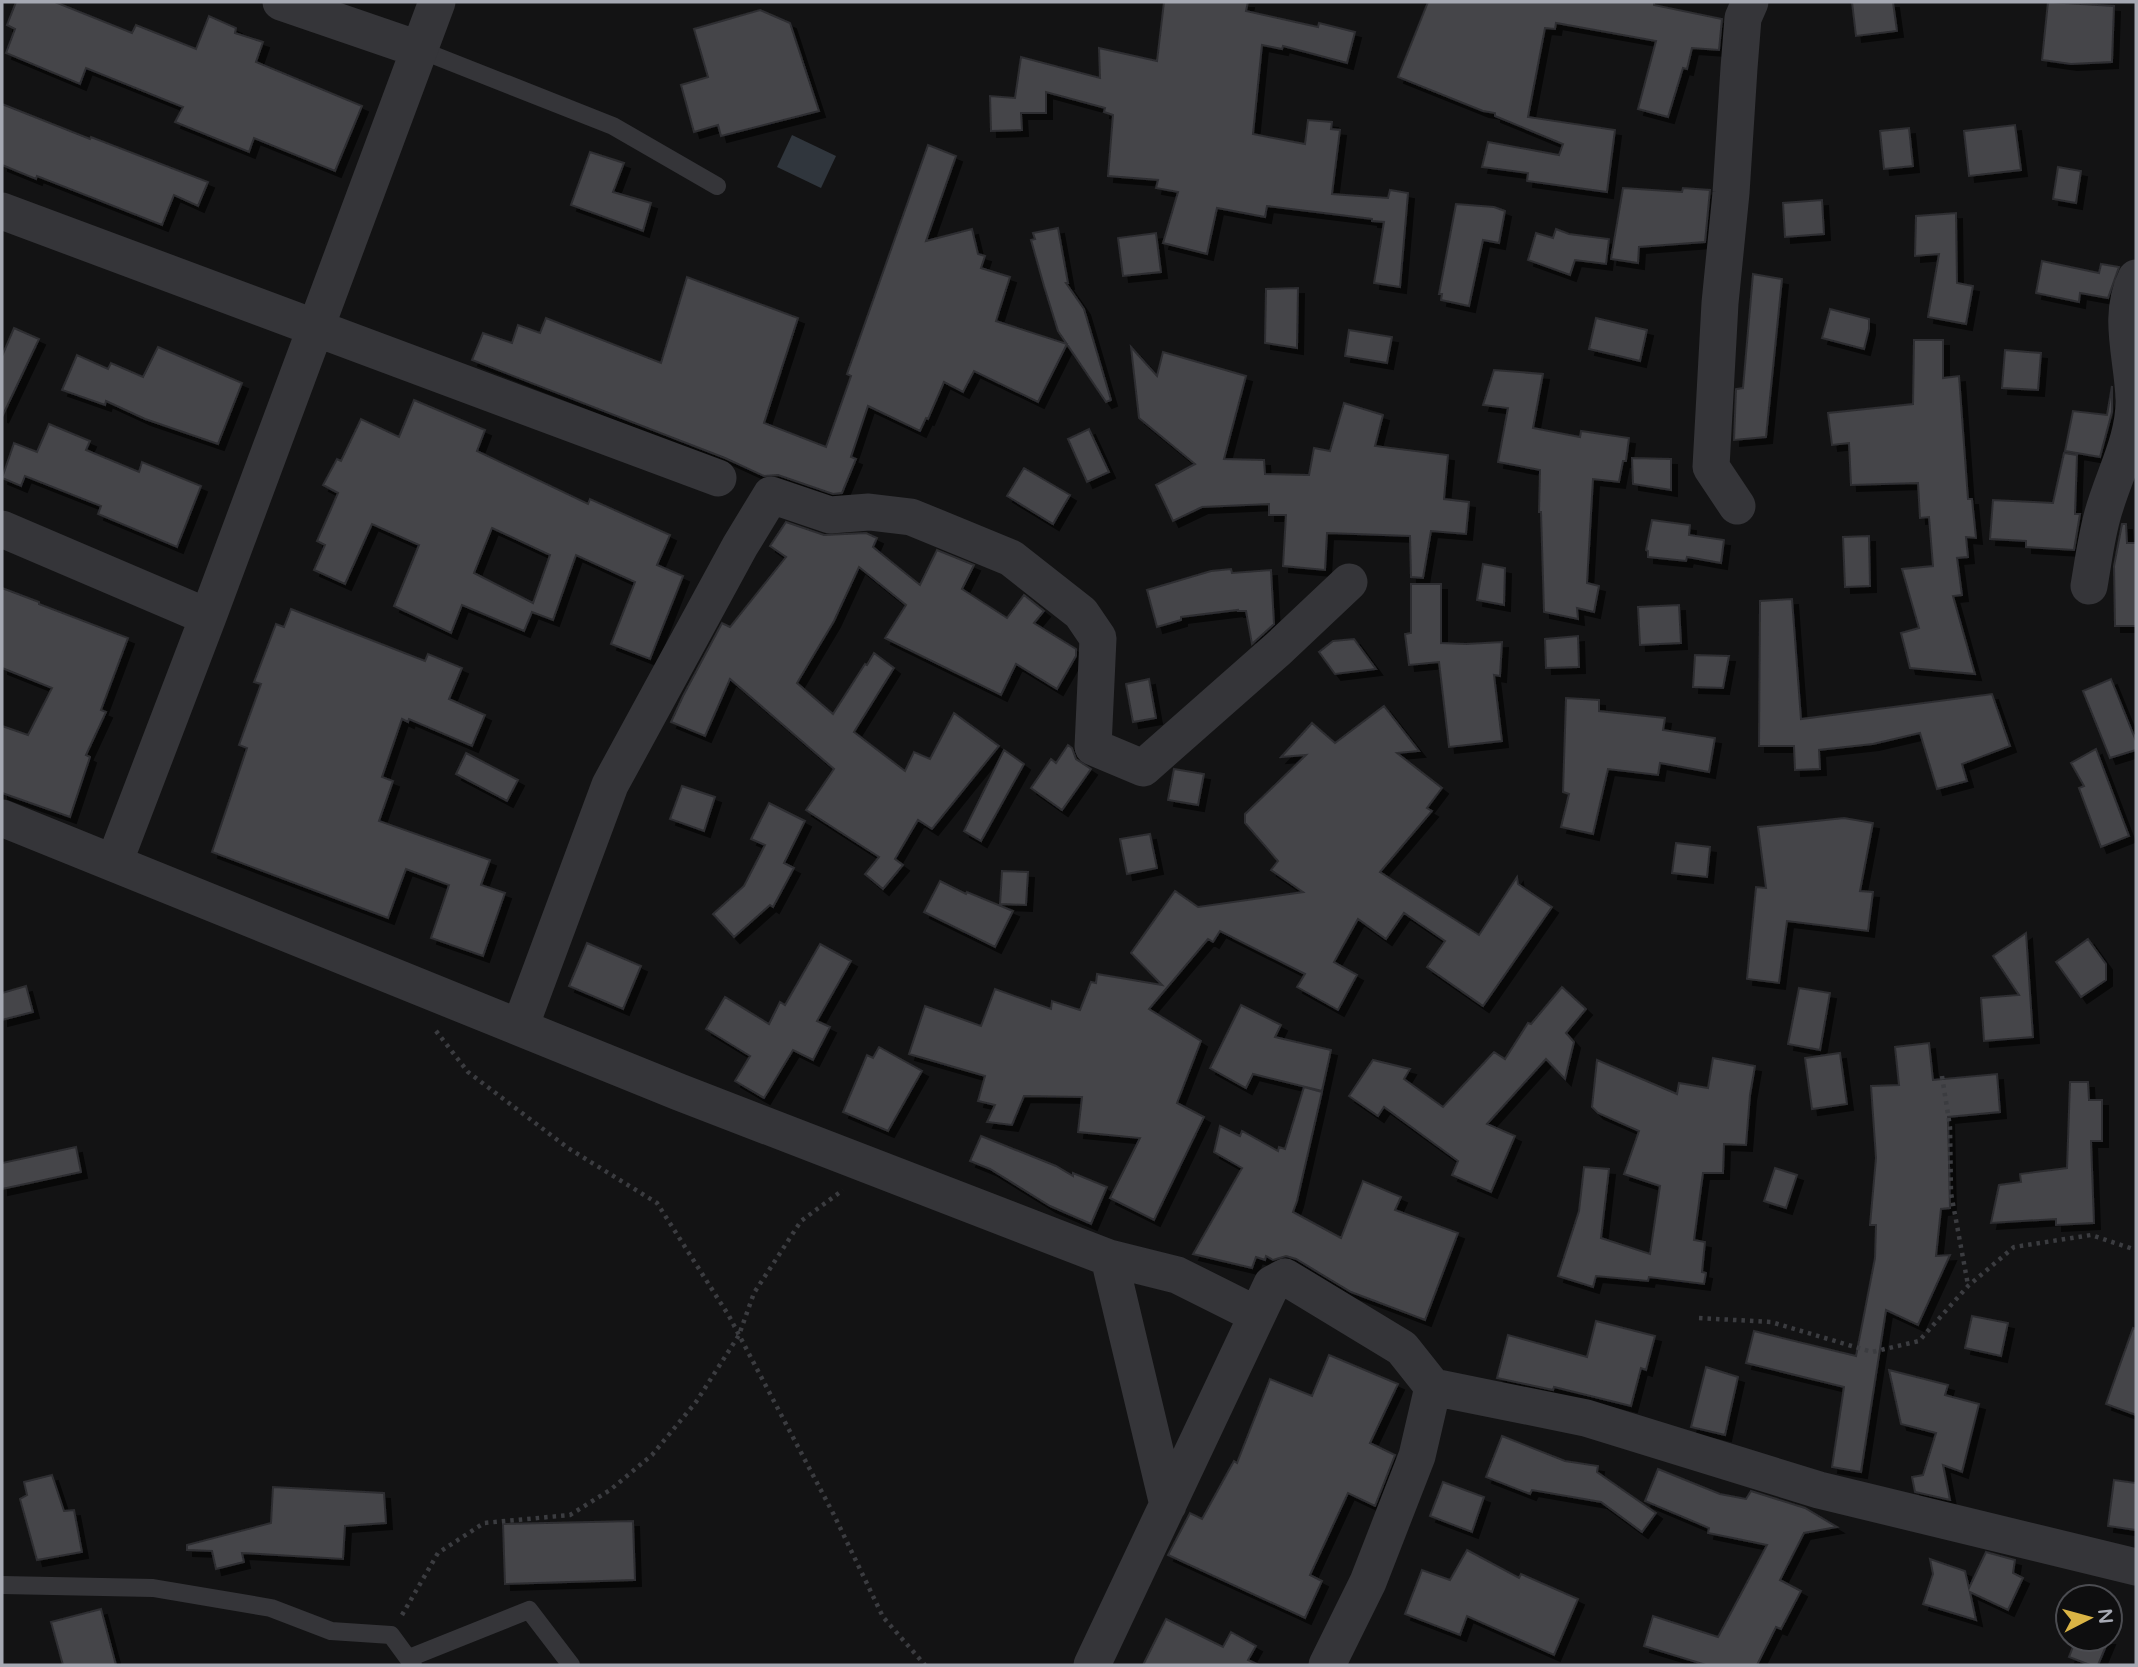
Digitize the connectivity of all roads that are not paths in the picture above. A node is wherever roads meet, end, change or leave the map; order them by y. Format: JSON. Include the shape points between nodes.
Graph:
{"nodes":[{"id":1,"x":281,"y":2,"type":"edge"},
{"id":2,"x":437,"y":2,"type":"edge"},
{"id":3,"x":1751,"y":2,"type":"edge"},
{"id":4,"x":418,"y":50,"type":"junction"},
{"id":5,"x":717,"y":186,"type":"dead end"},
{"id":6,"x":2,"y":211,"type":"edge"},
{"id":7,"x":2136,"y":278,"type":"edge"},
{"id":8,"x":314,"y":329,"type":"junction"},
{"id":9,"x":718,"y":478,"type":"dead end"},
{"id":10,"x":1737,"y":506,"type":"dead end"},
{"id":11,"x":2,"y":529,"type":"edge"},
{"id":12,"x":1349,"y":582,"type":"dead end"},
{"id":13,"x":2089,"y":586,"type":"dead end"},
{"id":14,"x":208,"y":617,"type":"junction"},
{"id":15,"x":2,"y":818,"type":"edge"},
{"id":16,"x":114,"y":863,"type":"junction"},
{"id":17,"x":520,"y":1027,"type":"junction"},
{"id":18,"x":1109,"y":1258,"type":"junction"},
{"id":19,"x":1257,"y":1315,"type":"junction"},
{"id":20,"x":1433,"y":1387,"type":"junction"},
{"id":21,"x":1168,"y":1505,"type":"junction"},
{"id":22,"x":2136,"y":1567,"type":"edge"},
{"id":23,"x":2,"y":1585,"type":"edge"},
{"id":24,"x":411,"y":1662,"type":"edge"},
{"id":25,"x":571,"y":1665,"type":"edge"},
{"id":26,"x":1092,"y":1665,"type":"edge"},
{"id":27,"x":1327,"y":1665,"type":"edge"}],
"edges":[{"from":1,"to":4,"type":"street"},
{"from":2,"to":4,"type":"street"},
{"from":3,"to":10,"type":"street","via":[[1743,18],[1712,467]]},
{"from":4,"to":5,"type":"lane","via":[[613,126]]},
{"from":4,"to":8,"type":"street"},
{"from":6,"to":8,"type":"street"},
{"from":7,"to":13,"type":"street","via":[[2128,295],[2127,346],[2134,400],[2129,437],[2101,518]]},
{"from":8,"to":9,"type":"street"},
{"from":8,"to":14,"type":"street"},
{"from":11,"to":14,"type":"street"},
{"from":12,"to":17,"type":"street","via":[[1143,768],[1093,747],[1098,638],[1081,613],[1011,558],[911,517],[830,514],[771,495],[610,785]]},
{"from":14,"to":16,"type":"street"},
{"from":15,"to":16,"type":"street"},
{"from":16,"to":17,"type":"street"},
{"from":17,"to":18,"type":"street"},
{"from":18,"to":19,"type":"street","via":[[1177,1275]]},
{"from":18,"to":21,"type":"street"},
{"from":19,"to":20,"type":"street","via":[[1272,1284],[1285,1277],[1402,1348]]},
{"from":19,"to":21,"type":"street"},
{"from":20,"to":22,"type":"street","via":[[1586,1418],[1819,1490]]},
{"from":20,"to":27,"type":"street","via":[[1417,1456],[1368,1582]]},
{"from":21,"to":26,"type":"street"},
{"from":23,"to":24,"type":"lane","via":[[153,1588],[271,1608],[331,1631],[391,1634]]},
{"from":24,"to":25,"type":"lane","via":[[446,1641],[529,1610]]}]}
